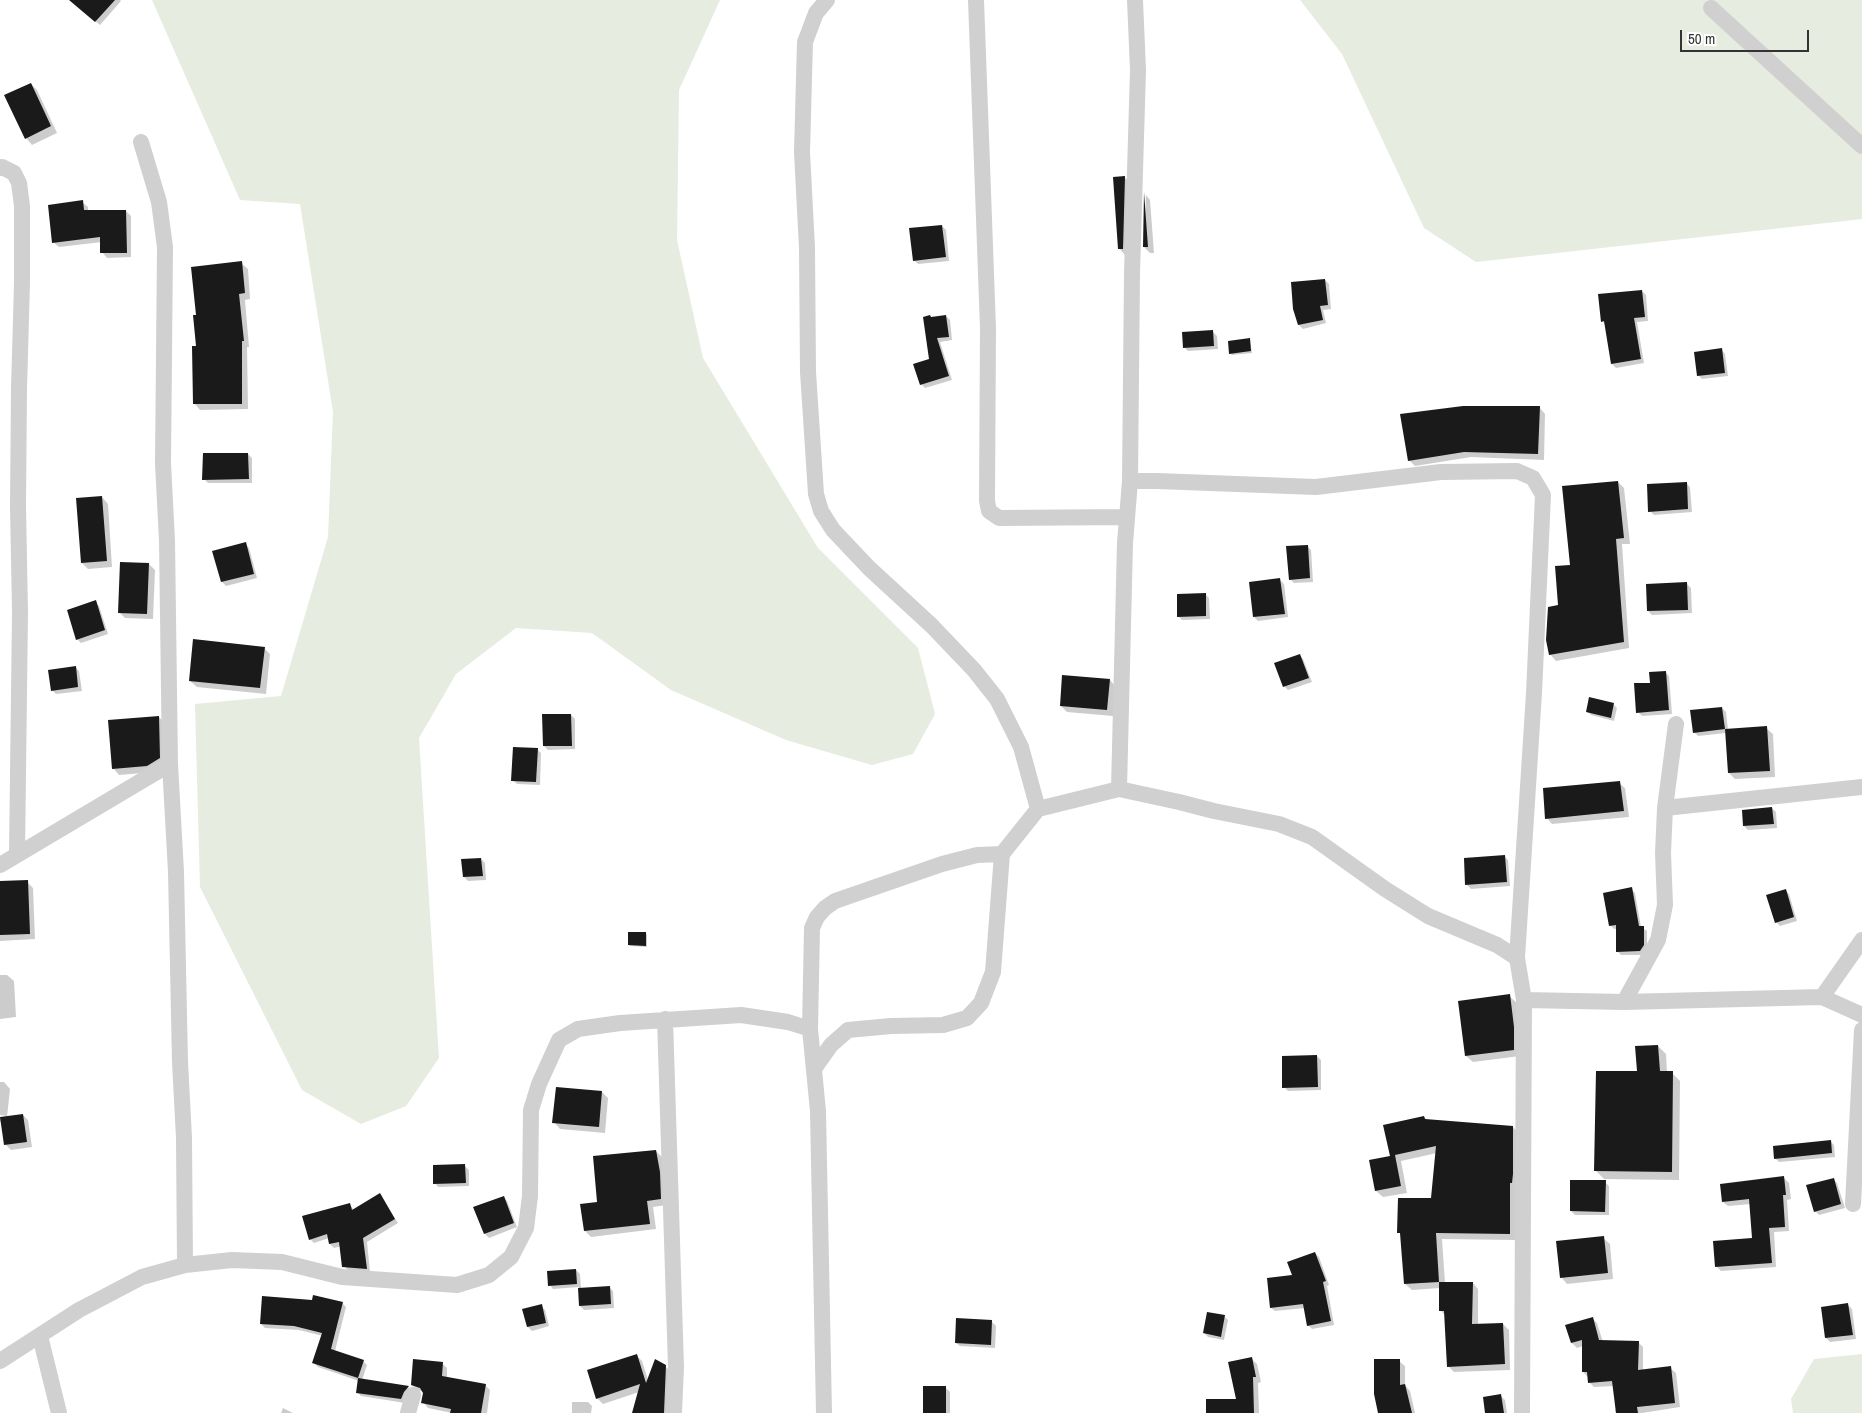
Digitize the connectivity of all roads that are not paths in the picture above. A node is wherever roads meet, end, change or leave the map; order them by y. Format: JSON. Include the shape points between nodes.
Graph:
{"nodes":[{"id":1,"x":827,"y":0,"type":"edge"},
{"id":2,"x":976,"y":0,"type":"edge"},
{"id":3,"x":1135,"y":0,"type":"edge"},
{"id":4,"x":1711,"y":8,"type":"dead end"},
{"id":5,"x":141,"y":142,"type":"dead end"},
{"id":6,"x":1862,"y":146,"type":"edge"},
{"id":7,"x":0,"y":168,"type":"edge"},
{"id":8,"x":1130,"y":481,"type":"junction"},
{"id":9,"x":1126,"y":517,"type":"junction"},
{"id":10,"x":1676,"y":724,"type":"dead end"},
{"id":11,"x":170,"y":764,"type":"junction"},
{"id":12,"x":1862,"y":787,"type":"edge"},
{"id":13,"x":1119,"y":789,"type":"junction"},
{"id":14,"x":1038,"y":808,"type":"junction"},
{"id":15,"x":1665,"y":808,"type":"junction"},
{"id":16,"x":1002,"y":854,"type":"junction"},
{"id":17,"x":17,"y":855,"type":"junction"},
{"id":18,"x":0,"y":865,"type":"edge"},
{"id":19,"x":1862,"y":940,"type":"edge"},
{"id":20,"x":1517,"y":958,"type":"junction"},
{"id":21,"x":1822,"y":997,"type":"junction"},
{"id":22,"x":1524,"y":1000,"type":"junction"},
{"id":23,"x":1624,"y":1002,"type":"junction"},
{"id":24,"x":1862,"y":1015,"type":"edge"},
{"id":25,"x":665,"y":1019,"type":"junction"},
{"id":26,"x":810,"y":1029,"type":"junction"},
{"id":27,"x":1862,"y":1030,"type":"edge"},
{"id":28,"x":814,"y":1069,"type":"junction"},
{"id":29,"x":1853,"y":1204,"type":"dead end"},
{"id":30,"x":185,"y":1264,"type":"junction"},
{"id":31,"x":40,"y":1336,"type":"junction"},
{"id":32,"x":0,"y":1361,"type":"edge"},
{"id":33,"x":413,"y":1396,"type":"dead end"},
{"id":34,"x":59,"y":1413,"type":"edge"},
{"id":35,"x":408,"y":1413,"type":"edge"},
{"id":36,"x":674,"y":1413,"type":"edge"},
{"id":37,"x":824,"y":1413,"type":"edge"},
{"id":38,"x":1522,"y":1413,"type":"edge"}],
"edges":[{"from":1,"to":14,"type":"street","via":[[816,13],[805,42],[802,152],[809,391],[816,494],[821,512],[833,530],[868,568],[932,626],[997,698],[1021,747]]},
{"from":2,"to":9,"type":"street","via":[[988,328],[989,511],[999,518]]},
{"from":3,"to":8,"type":"street","via":[[1138,70]]},
{"from":4,"to":6,"type":"street"},
{"from":5,"to":11,"type":"street","via":[[159,202],[165,247],[163,463]]},
{"from":7,"to":17,"type":"street","via":[[14,173],[19,183],[22,206]]},
{"from":8,"to":9,"type":"street"},
{"from":8,"to":20,"type":"street","via":[[1316,487],[1441,472],[1517,471],[1533,478],[1543,495]]},
{"from":9,"to":13,"type":"street"},
{"from":10,"to":15,"type":"street"},
{"from":11,"to":17,"type":"street"},
{"from":11,"to":30,"type":"street","via":[[184,1138]]},
{"from":12,"to":15,"type":"street"},
{"from":13,"to":14,"type":"street"},
{"from":13,"to":20,"type":"street","via":[[1280,824],[1312,837],[1385,890],[1428,916],[1496,944]]},
{"from":14,"to":16,"type":"street"},
{"from":15,"to":23,"type":"street","via":[[1665,905],[1658,940]]},
{"from":16,"to":26,"type":"street","via":[[977,855],[942,864],[835,901],[825,908],[812,928]]},
{"from":16,"to":28,"type":"street","via":[[993,972],[981,1002],[967,1018],[943,1025],[848,1030],[831,1044]]},
{"from":17,"to":18,"type":"street"},
{"from":19,"to":21,"type":"street"},
{"from":20,"to":22,"type":"street"},
{"from":21,"to":23,"type":"street"},
{"from":21,"to":24,"type":"street"},
{"from":22,"to":23,"type":"street"},
{"from":22,"to":38,"type":"street"},
{"from":25,"to":26,"type":"street","via":[[740,1015],[788,1022]]},
{"from":25,"to":30,"type":"street","via":[[578,1029],[559,1040],[531,1110],[530,1196],[526,1228],[511,1257],[489,1275],[457,1285],[342,1277],[282,1262],[232,1260]]},
{"from":25,"to":36,"type":"street","via":[[676,1367]]},
{"from":26,"to":28,"type":"street"},
{"from":27,"to":29,"type":"street"},
{"from":28,"to":37,"type":"street","via":[[818,1110]]},
{"from":30,"to":31,"type":"street","via":[[142,1277]]},
{"from":31,"to":32,"type":"street"},
{"from":31,"to":34,"type":"street"},
{"from":33,"to":35,"type":"street"}]}
